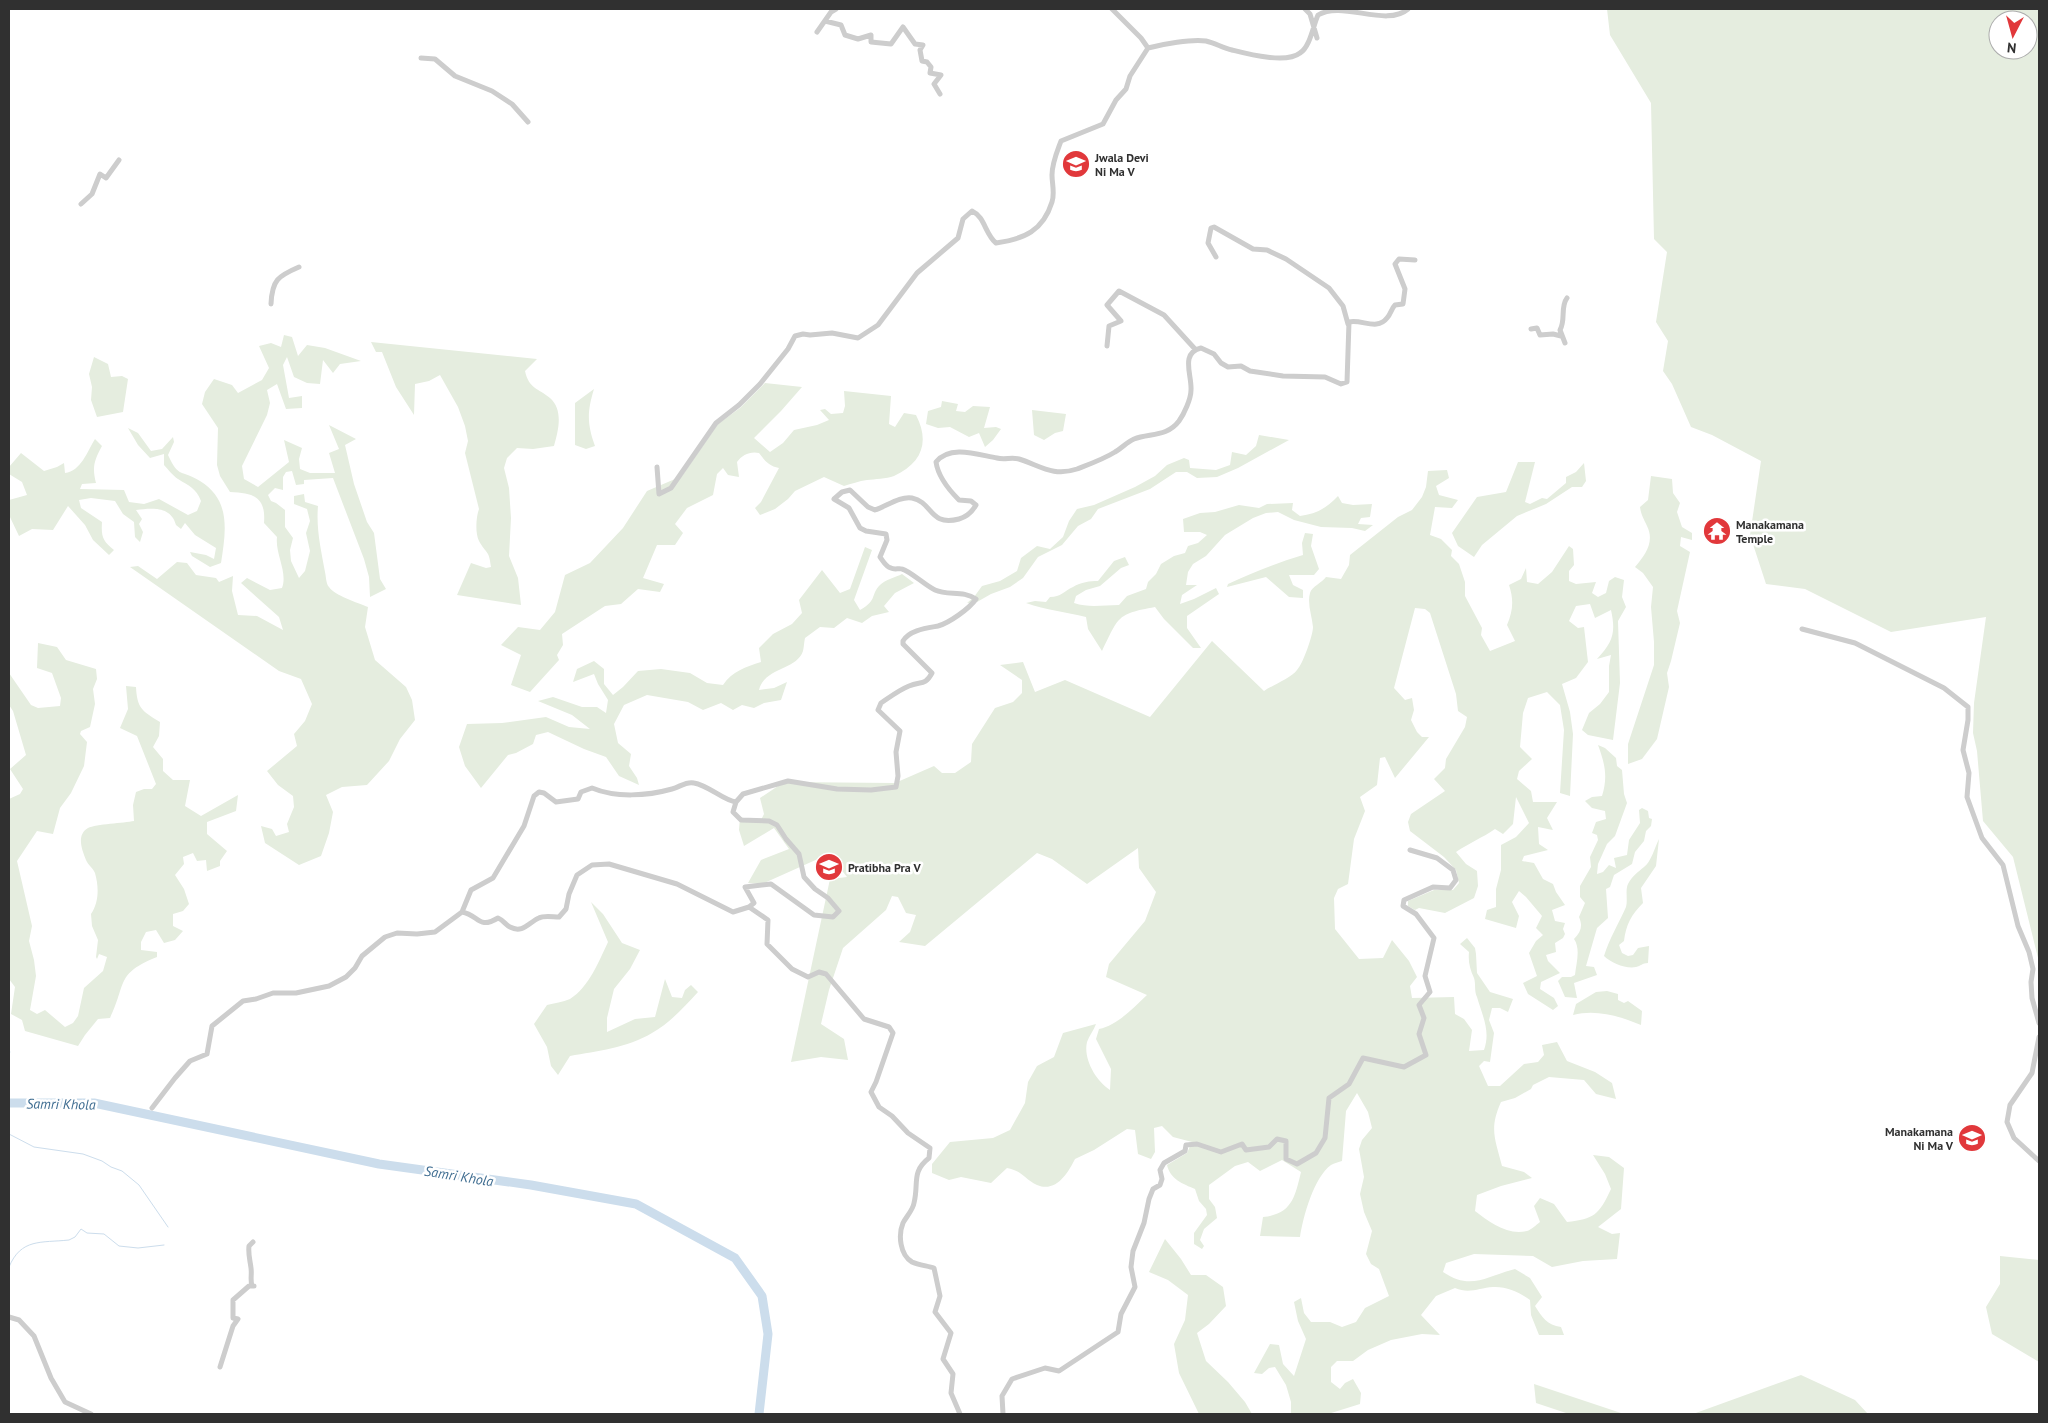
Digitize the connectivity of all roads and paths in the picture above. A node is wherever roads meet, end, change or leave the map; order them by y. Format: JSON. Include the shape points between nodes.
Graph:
{"nodes":[{"id":1,"x":836,"y":9,"type":"edge"},
{"id":2,"x":1112,"y":9,"type":"edge"},
{"id":3,"x":1304,"y":9,"type":"edge"},
{"id":4,"x":1408,"y":9,"type":"edge"},
{"id":5,"x":825,"y":21,"type":"junction"},
{"id":6,"x":1313,"y":27,"type":"junction"},
{"id":7,"x":817,"y":32,"type":"dead end"},
{"id":8,"x":1317,"y":38,"type":"dead end"},
{"id":9,"x":1148,"y":48,"type":"junction"},
{"id":10,"x":421,"y":58,"type":"dead end"},
{"id":11,"x":940,"y":94,"type":"dead end"},
{"id":12,"x":528,"y":122,"type":"dead end"},
{"id":13,"x":119,"y":160,"type":"dead end"},
{"id":14,"x":81,"y":204,"type":"dead end"},
{"id":15,"x":1216,"y":257,"type":"dead end"},
{"id":16,"x":1414,"y":260,"type":"dead end"},
{"id":17,"x":299,"y":267,"type":"dead end"},
{"id":18,"x":1567,"y":298,"type":"dead end"},
{"id":19,"x":271,"y":304,"type":"dead end"},
{"id":20,"x":1348,"y":324,"type":"junction"},
{"id":21,"x":1531,"y":329,"type":"dead end"},
{"id":22,"x":1561,"y":336,"type":"junction"},
{"id":23,"x":1565,"y":343,"type":"dead end"},
{"id":24,"x":1107,"y":346,"type":"dead end"},
{"id":25,"x":1195,"y":350,"type":"junction"},
{"id":26,"x":656,"y":467,"type":"dead end"},
{"id":27,"x":1802,"y":630,"type":"dead end"},
{"id":28,"x":736,"y":802,"type":"junction"},
{"id":29,"x":1410,"y":850,"type":"dead end"},
{"id":30,"x":749,"y":907,"type":"junction"},
{"id":31,"x":462,"y":912,"type":"junction"},
{"id":32,"x":2039,"y":1023,"type":"edge"},
{"id":33,"x":2039,"y":1037,"type":"edge"},
{"id":34,"x":152,"y":1108,"type":"dead end"},
{"id":35,"x":2039,"y":1161,"type":"edge"},
{"id":36,"x":253,"y":1242,"type":"dead end"},
{"id":37,"x":9,"y":1316,"type":"edge"},
{"id":38,"x":220,"y":1367,"type":"dead end"},
{"id":39,"x":91,"y":1414,"type":"edge"},
{"id":40,"x":960,"y":1414,"type":"edge"},
{"id":41,"x":1004,"y":1414,"type":"edge"}],
"edges":[{"from":1,"to":5,"type":"street"},
{"from":2,"to":9,"type":"street"},
{"from":3,"to":6,"type":"street","via":[[1310,14]]},
{"from":4,"to":6,"type":"street","via":[[1389,15],[1325,12],[1318,15]]},
{"from":5,"to":7,"type":"street"},
{"from":5,"to":11,"type":"street","via":[[841,25],[844,35],[858,39],[871,35],[871,42],[892,44],[903,28],[915,44],[923,45],[920,50],[922,61],[931,66],[930,73],[941,75],[934,84]]},
{"from":6,"to":8,"type":"street"},
{"from":6,"to":9,"type":"street","via":[[1302,53],[1291,58],[1263,57],[1206,41]]},
{"from":9,"to":26,"type":"street","via":[[1103,124],[1061,141],[1054,160],[1052,202],[1032,234],[996,243],[990,238],[978,213],[972,210],[963,219],[958,238],[917,273],[878,325],[858,338],[832,333],[795,336],[760,384],[716,423],[670,488],[659,494]]},
{"from":10,"to":12,"type":"street","via":[[435,59],[455,76],[492,91],[512,104]]},
{"from":13,"to":14,"type":"street","via":[[106,178],[100,174],[92,194]]},
{"from":15,"to":20,"type":"street","via":[[1208,243],[1214,227],[1253,249],[1267,250],[1280,256],[1329,288],[1343,306]]},
{"from":16,"to":20,"type":"street","via":[[1399,259],[1395,264],[1405,289],[1403,304],[1395,305],[1388,318],[1380,324],[1360,321]]},
{"from":17,"to":19,"type":"street","via":[[277,278]]},
{"from":18,"to":22,"type":"street"},
{"from":20,"to":25,"type":"street","via":[[1347,382],[1341,384],[1325,377],[1283,376],[1250,372],[1241,366],[1228,367],[1214,354],[1201,348]]},
{"from":21,"to":22,"type":"street","via":[[1537,328],[1540,335]]},
{"from":22,"to":23,"type":"street"},
{"from":24,"to":25,"type":"street","via":[[1109,326],[1121,321],[1107,305],[1119,291],[1164,315]]},
{"from":25,"to":28,"type":"street","via":[[1189,358],[1190,398],[1179,421],[1164,433],[1135,438],[1094,462],[1058,472],[1018,459],[998,459],[970,452],[956,452],[939,458],[937,469],[953,494],[959,500],[976,505],[962,518],[947,522],[938,519],[919,501],[911,498],[875,510],[850,490],[834,499],[849,508],[860,528],[886,534],[880,557],[891,568],[904,569],[935,590],[962,593],[976,599],[970,608],[938,626],[908,635],[903,641],[932,673],[920,685],[911,685],[881,703],[878,710],[900,731],[896,752],[896,788],[837,789],[788,782],[743,794]]},
{"from":27,"to":32,"type":"street","via":[[1855,643],[1944,688],[1968,706],[1963,750],[1970,773],[1967,797],[1982,838],[2003,865],[2033,969],[2032,998]]},
{"from":28,"to":30,"type":"street","via":[[733,812],[742,820],[769,821],[777,825],[799,854],[804,877],[839,911],[833,917],[814,915],[771,884],[745,887],[754,902]]},
{"from":28,"to":31,"type":"street","via":[[728,802],[718,792],[687,782],[645,794],[614,794],[592,788],[581,792],[578,799],[556,802],[539,792],[534,796],[524,826],[493,878],[471,890]]},
{"from":29,"to":41,"type":"street","via":[[1437,858],[1454,870],[1456,880],[1450,888],[1433,887],[1404,900],[1403,906],[1416,914],[1434,938],[1425,976],[1430,992],[1419,1005],[1424,1018],[1419,1034],[1426,1055],[1404,1066],[1363,1058],[1349,1084],[1329,1098],[1325,1138],[1316,1153],[1296,1164],[1286,1159],[1286,1142],[1277,1139],[1269,1147],[1246,1150],[1242,1144],[1220,1152],[1197,1144],[1186,1145],[1185,1151],[1164,1163],[1160,1170],[1160,1185],[1153,1189],[1133,1251],[1131,1267],[1135,1287],[1121,1314],[1118,1332],[1059,1371],[1045,1368],[1012,1379],[1002,1396]]},
{"from":30,"to":31,"type":"street","via":[[734,912],[676,884],[609,864],[592,865],[577,874],[566,909],[559,917],[540,917],[526,928],[509,927],[498,918],[486,924],[480,923],[469,913]]},
{"from":30,"to":40,"type":"street","via":[[768,920],[766,944],[792,969],[808,976],[818,972],[826,974],[864,1019],[890,1027],[893,1033],[871,1092],[879,1107],[930,1148],[929,1158],[917,1170],[914,1205],[900,1234],[902,1250],[911,1262],[934,1268],[940,1296],[935,1312],[951,1333],[943,1359],[953,1374],[950,1393]]},
{"from":31,"to":34,"type":"street","via":[[436,932],[397,933],[385,937],[362,956],[356,968],[329,986],[296,993],[273,993],[243,1001],[212,1026],[207,1054],[190,1061]]},
{"from":33,"to":35,"type":"street","via":[[2032,1073],[2010,1105],[2007,1122],[2014,1138]]},
{"from":36,"to":38,"type":"street","via":[[248,1246],[248,1255],[250,1279],[254,1286],[249,1286],[233,1300],[233,1318],[238,1319]]},
{"from":37,"to":39,"type":"street","via":[[19,1320],[34,1336],[65,1402]]}]}
